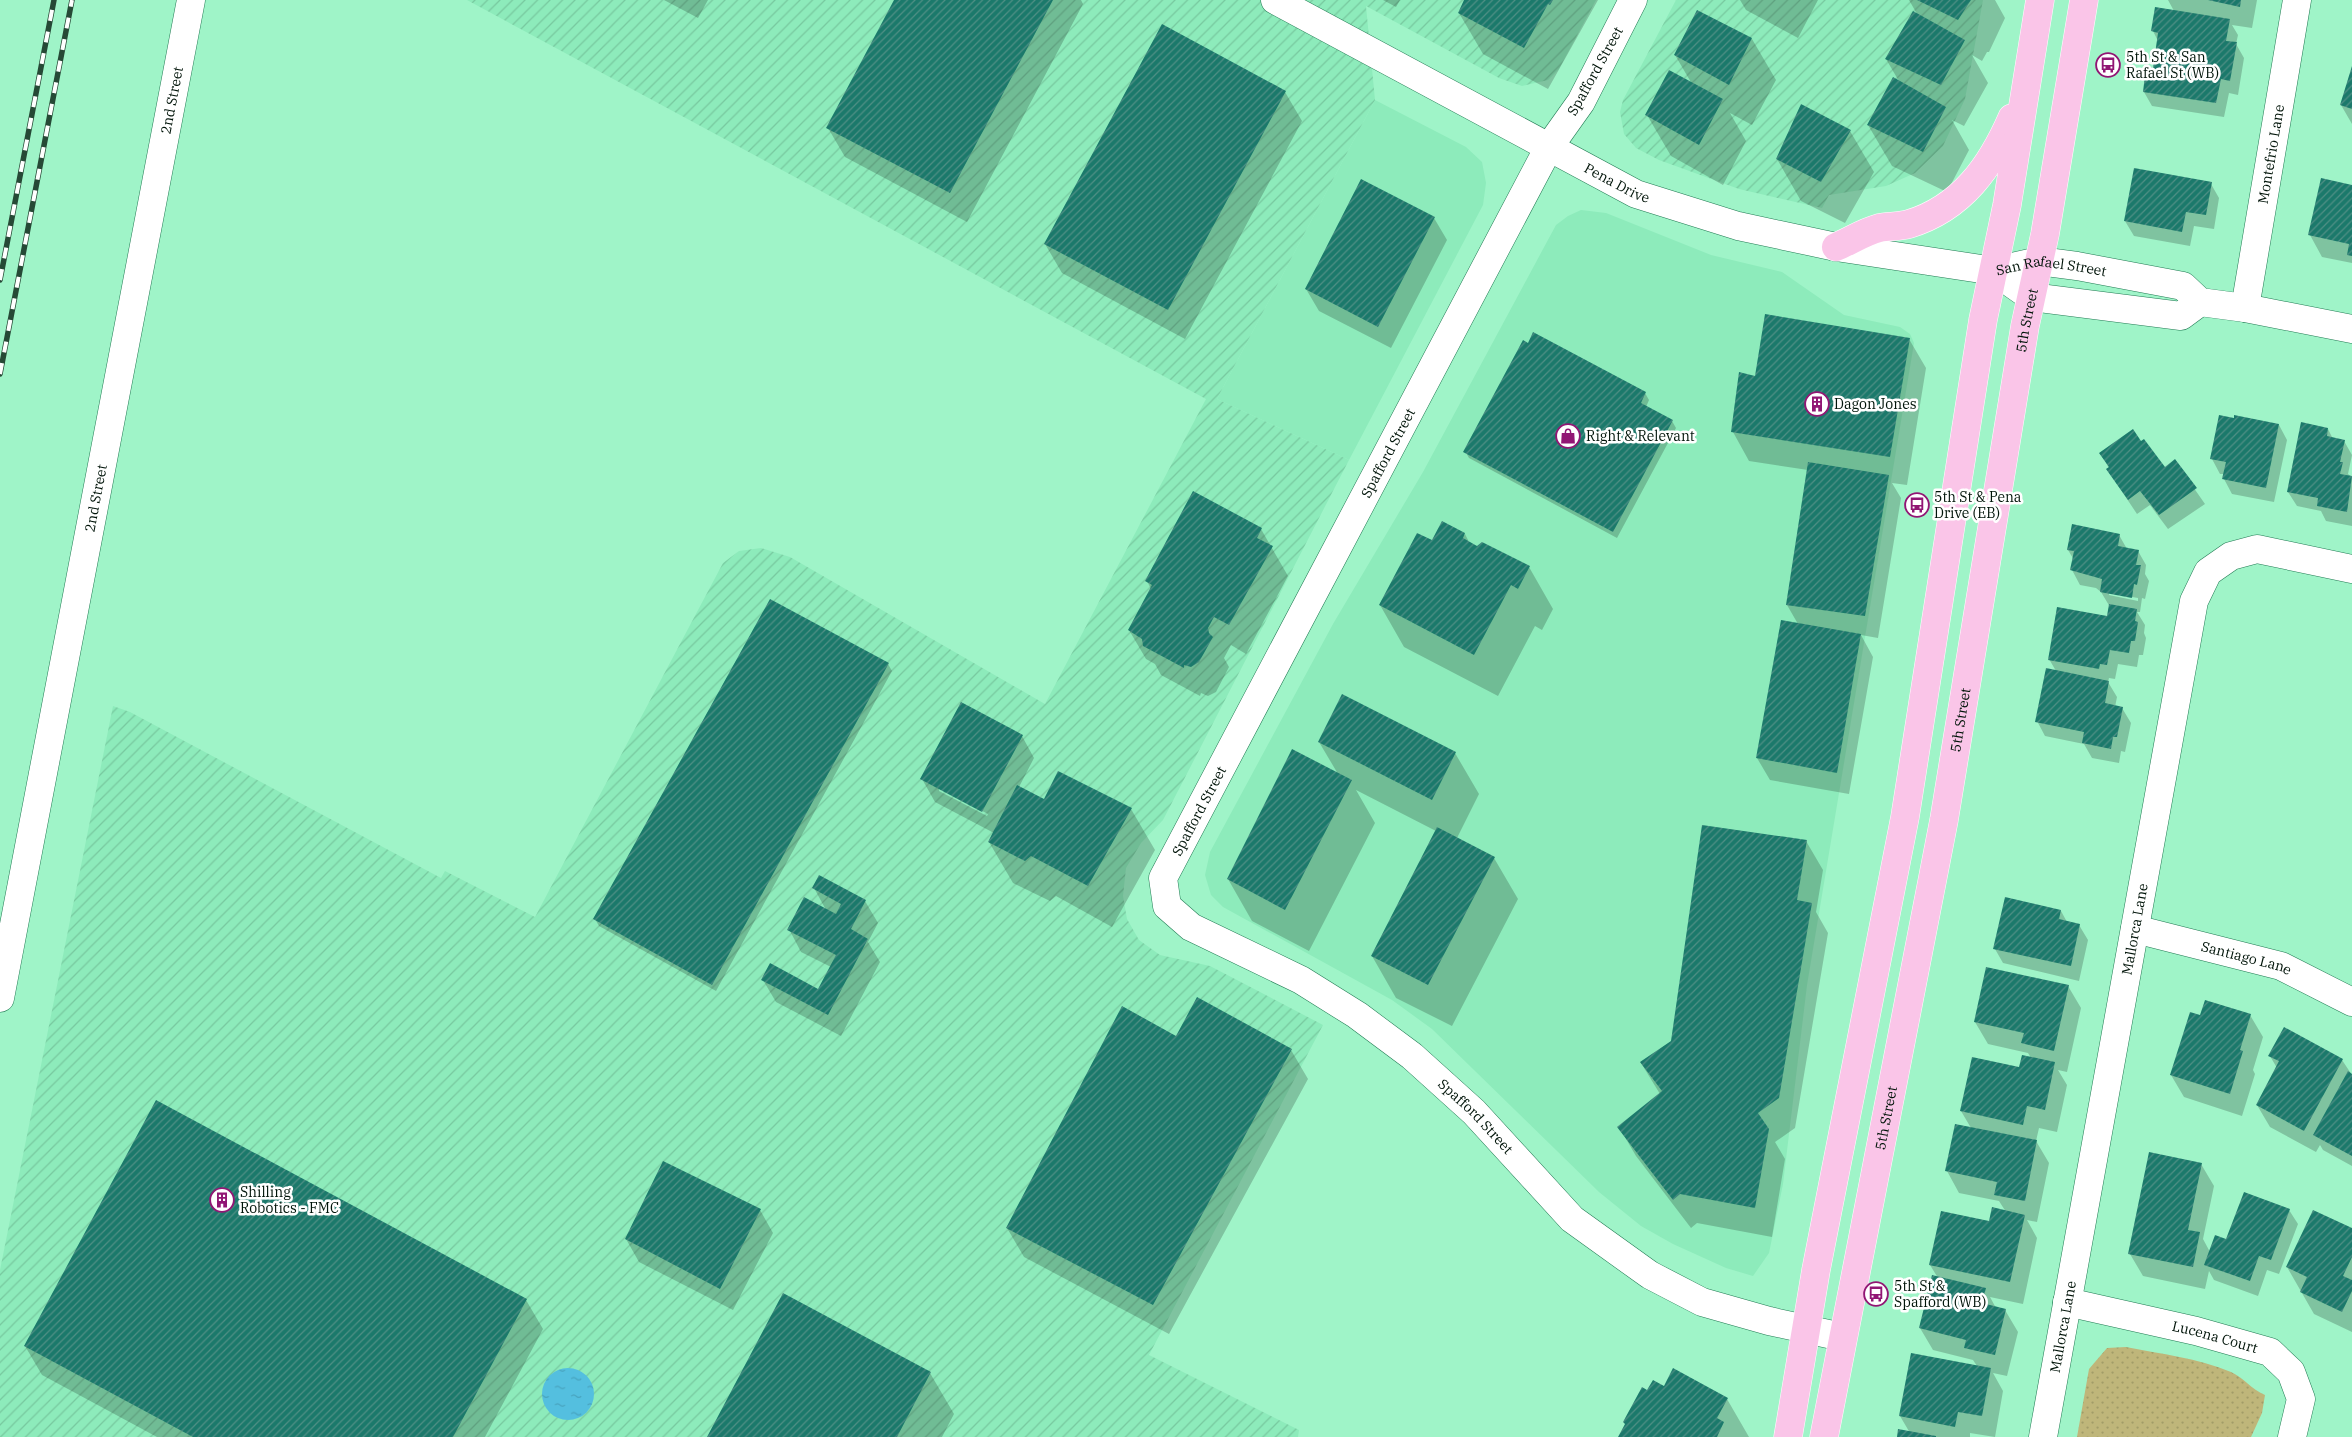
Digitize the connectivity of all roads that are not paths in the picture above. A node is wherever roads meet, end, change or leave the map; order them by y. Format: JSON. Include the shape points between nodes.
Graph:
{"nodes":[{"id":1,"x":191,"y":0,"type":"edge"},
{"id":2,"x":1274,"y":0,"type":"edge"},
{"id":3,"x":1633,"y":0,"type":"edge"},
{"id":4,"x":2040,"y":0,"type":"edge"},
{"id":5,"x":2084,"y":0,"type":"edge"},
{"id":6,"x":2297,"y":0,"type":"edge"},
{"id":7,"x":2026,"y":82,"type":"junction"},
{"id":8,"x":1549,"y":147,"type":"junction"},
{"id":9,"x":1836,"y":247,"type":"junction"},
{"id":10,"x":2039,"y":261,"type":"junction"},
{"id":11,"x":1994,"y":271,"type":"junction"},
{"id":12,"x":2031,"y":297,"type":"junction"},
{"id":13,"x":2200,"y":302,"type":"junction"},
{"id":14,"x":2245,"y":308,"type":"junction"},
{"id":15,"x":2352,"y":328,"type":"edge"},
{"id":16,"x":2352,"y":569,"type":"edge"},
{"id":17,"x":2135,"y":929,"type":"junction"},
{"id":18,"x":0,"y":998,"type":"edge"},
{"id":19,"x":2352,"y":1002,"type":"edge"},
{"id":20,"x":2067,"y":1302,"type":"junction"},
{"id":21,"x":1805,"y":1330,"type":"junction"},
{"id":22,"x":1842,"y":1338,"type":"junction"},
{"id":23,"x":1788,"y":1437,"type":"edge"},
{"id":24,"x":1824,"y":1437,"type":"edge"},
{"id":25,"x":2043,"y":1437,"type":"edge"},
{"id":26,"x":2292,"y":1437,"type":"edge"}],
"edges":[{"from":1,"to":18,"type":"street","name":"2nd Street"},
{"from":2,"to":8,"type":"street","name":"Pena Drive"},
{"from":3,"to":8,"type":"street","name":"Spafford Street","via":[[1581,102]]},
{"from":4,"to":7,"type":"main road"},
{"from":5,"to":10,"type":"main road","name":"5th Street"},
{"from":6,"to":14,"type":"street","name":"Montefrio Lane"},
{"from":7,"to":9,"type":"main road","via":[[1997,151],[1979,179],[1958,199],[1932,215],[1908,224],[1877,229]]},
{"from":7,"to":11,"type":"main road"},
{"from":8,"to":9,"type":"street","name":"Pena Drive","via":[[1636,194],[1738,226]]},
{"from":8,"to":21,"type":"street","name":"Spafford Street","via":[[1163,878],[1167,906],[1191,927],[1301,980],[1357,1015],[1412,1056],[1474,1112],[1572,1219],[1650,1275],[1702,1302]]},
{"from":9,"to":11,"type":"street","name":"Pena Drive"},
{"from":10,"to":11,"type":"street","name":"San Rafael Street"},
{"from":10,"to":12,"type":"main road","name":"5th Street"},
{"from":10,"to":13,"type":"street","name":"San Rafael Street","via":[[2183,286]]},
{"from":11,"to":12,"type":"street","name":"San Rafael Street"},
{"from":11,"to":21,"type":"main road","via":[[1905,817]]},
{"from":12,"to":13,"type":"street","name":"San Rafael Street","via":[[2181,316]]},
{"from":12,"to":22,"type":"main road","name":"5th Street","via":[[1944,820]]},
{"from":13,"to":14,"type":"street"},
{"from":14,"to":15,"type":"street"},
{"from":16,"to":17,"type":"street","name":"Mallorca Lane","via":[[2257,549],[2231,556],[2208,572],[2194,601]]},
{"from":17,"to":19,"type":"street","name":"Santiago Lane","via":[[2281,966]]},
{"from":17,"to":20,"type":"street","name":"Mallorca Lane"},
{"from":20,"to":25,"type":"street","name":"Mallorca Lane"},
{"from":20,"to":26,"type":"street","name":"Lucena Court","via":[[2196,1331],[2270,1352],[2291,1372],[2301,1399]]},
{"from":21,"to":22,"type":"street","name":"Spafford Street"},
{"from":21,"to":23,"type":"main road"},
{"from":22,"to":24,"type":"main road","name":"5th Street"}]}
